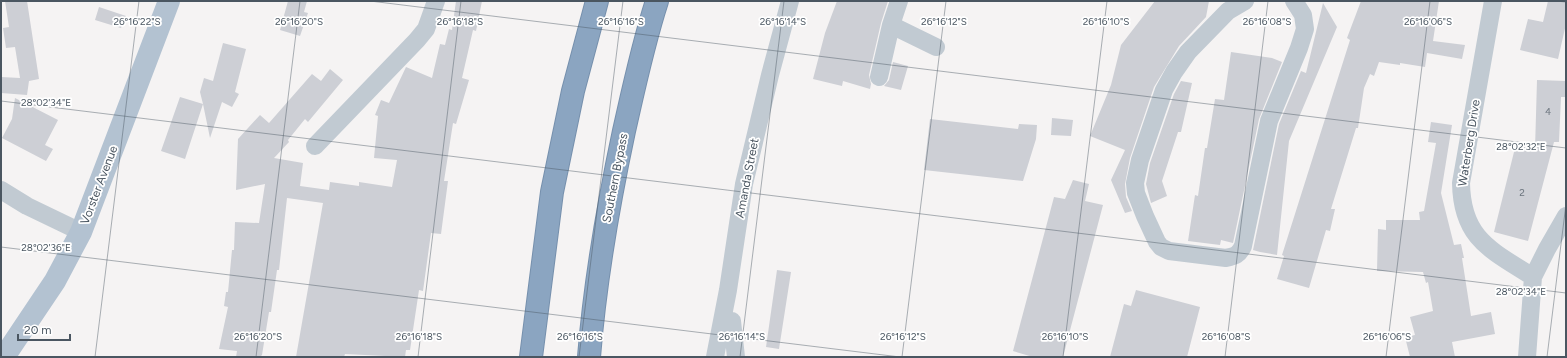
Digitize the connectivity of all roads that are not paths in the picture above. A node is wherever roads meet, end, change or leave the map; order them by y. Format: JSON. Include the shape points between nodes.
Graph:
{"nodes":[{"id":1,"x":169,"y":1,"type":"edge"},
{"id":2,"x":436,"y":1,"type":"edge"},
{"id":3,"x":597,"y":1,"type":"edge"},
{"id":4,"x":657,"y":1,"type":"edge"},
{"id":5,"x":790,"y":1,"type":"edge"},
{"id":6,"x":799,"y":1,"type":"edge"},
{"id":7,"x":899,"y":1,"type":"edge"},
{"id":8,"x":1244,"y":1,"type":"edge"},
{"id":9,"x":1294,"y":1,"type":"edge"},
{"id":10,"x":1493,"y":1,"type":"edge"},
{"id":11,"x":891,"y":25,"type":"junction"},
{"id":12,"x":936,"y":47,"type":"dead end"},
{"id":13,"x":879,"y":77,"type":"dead end"},
{"id":14,"x":315,"y":146,"type":"dead end"},
{"id":15,"x":1,"y":190,"type":"edge"},
{"id":16,"x":1566,"y":216,"type":"edge"},
{"id":17,"x":81,"y":232,"type":"junction"},
{"id":18,"x":1534,"y":277,"type":"junction"},
{"id":19,"x":732,"y":321,"type":"junction"},
{"id":20,"x":4,"y":357,"type":"edge"},
{"id":21,"x":531,"y":357,"type":"edge"},
{"id":22,"x":589,"y":357,"type":"edge"},
{"id":23,"x":715,"y":357,"type":"edge"},
{"id":24,"x":727,"y":357,"type":"edge"},
{"id":25,"x":736,"y":357,"type":"edge"},
{"id":26,"x":1527,"y":357,"type":"edge"}],
"edges":[{"from":1,"to":17,"type":"main road","name":"Vorster Avenue"},
{"from":2,"to":14,"type":"street","via":[[426,30]]},
{"from":3,"to":21,"type":"highway","via":[[552,192]]},
{"from":4,"to":22,"type":"highway","name":"Southern Bypass","via":[[639,63],[611,193],[596,287]]},
{"from":5,"to":23,"type":"street","name":"Amanda Street","via":[[744,184]]},
{"from":6,"to":19,"type":"street","name":"Amanda Street","via":[[755,172]]},
{"from":7,"to":11,"type":"street"},
{"from":8,"to":9,"type":"street","via":[[1228,11],[1188,52],[1174,72],[1164,90],[1140,160],[1135,183],[1136,193],[1157,242],[1170,252],[1226,258],[1240,252],[1243,246],[1269,121],[1305,29],[1303,15]]},
{"from":10,"to":18,"type":"street","name":"Waterberg Drive","via":[[1461,183],[1461,198],[1468,224],[1480,240]]},
{"from":11,"to":12,"type":"street"},
{"from":11,"to":13,"type":"street"},
{"from":15,"to":17,"type":"street","via":[[27,206]]},
{"from":16,"to":18,"type":"street","via":[[1546,249]]},
{"from":17,"to":20,"type":"main road","name":"Vorster Avenue","via":[[55,281]]},
{"from":18,"to":26,"type":"street"},
{"from":19,"to":24,"type":"street","name":"Amanda Street"},
{"from":19,"to":25,"type":"street"}]}
